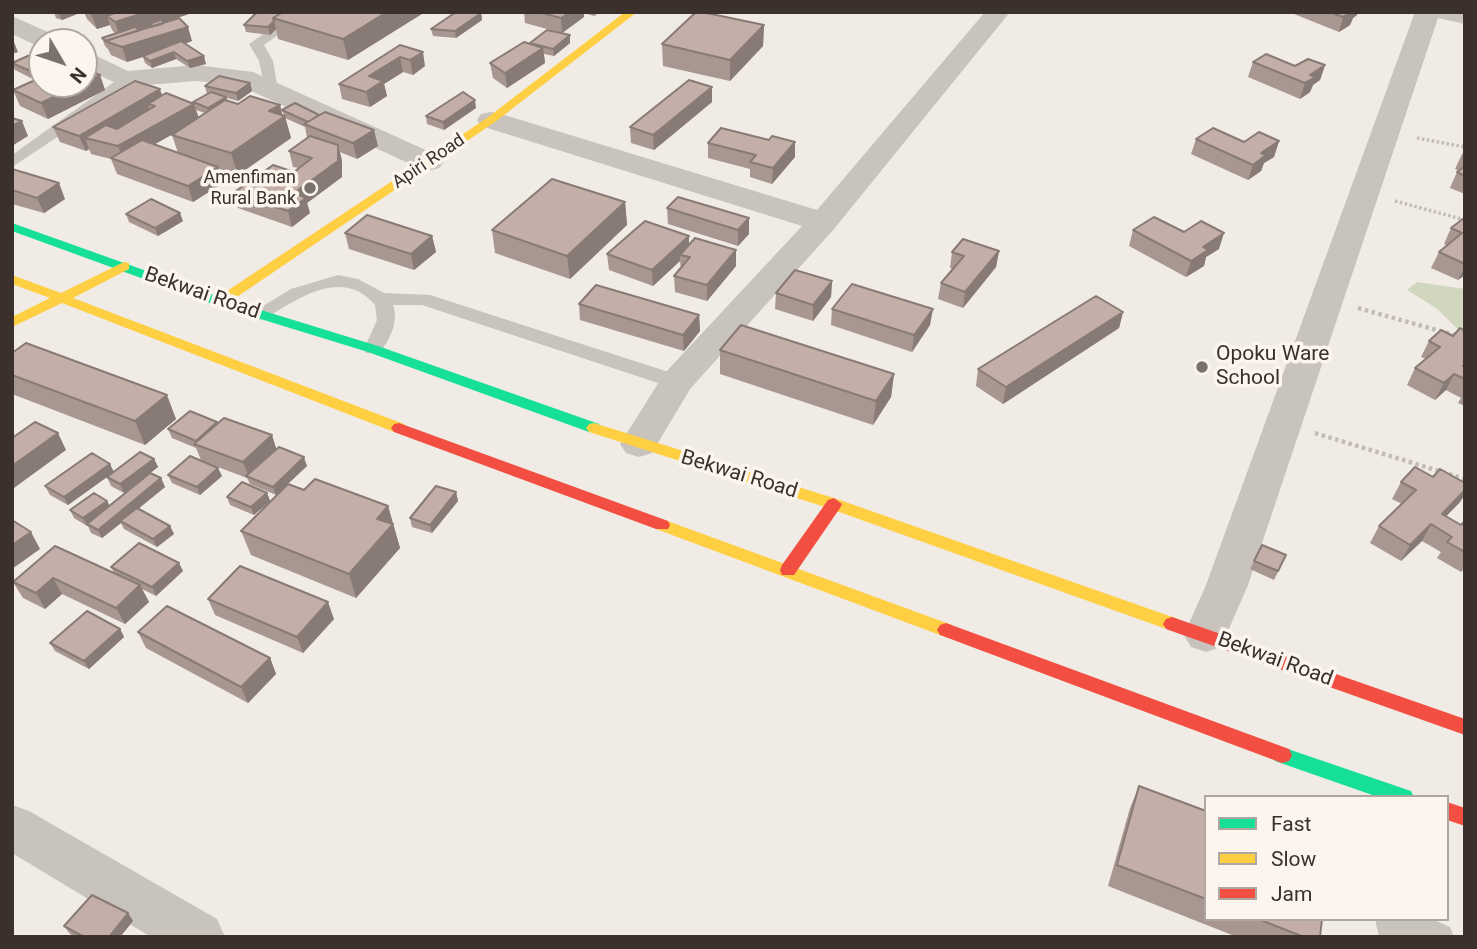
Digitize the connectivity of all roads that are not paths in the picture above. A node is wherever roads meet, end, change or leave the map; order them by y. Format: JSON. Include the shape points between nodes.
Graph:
{"nodes":[{"id":1,"x":303,"y":12,"type":"edge"},
{"id":2,"x":632,"y":12,"type":"edge"},
{"id":3,"x":998,"y":12,"type":"edge"},
{"id":4,"x":1427,"y":12,"type":"edge"},
{"id":5,"x":1445,"y":12,"type":"edge"},
{"id":6,"x":1465,"y":17,"type":"edge"},
{"id":7,"x":12,"y":24,"type":"edge"},
{"id":8,"x":28,"y":32,"type":"edge"},
{"id":9,"x":98,"y":65,"type":"edge"},
{"id":10,"x":124,"y":79,"type":"junction"},
{"id":11,"x":271,"y":90,"type":"junction"},
{"id":12,"x":491,"y":120,"type":"junction"},
{"id":13,"x":12,"y":162,"type":"edge"},
{"id":14,"x":429,"y":162,"type":"junction"},
{"id":15,"x":823,"y":222,"type":"junction"},
{"id":16,"x":12,"y":227,"type":"edge"},
{"id":17,"x":124,"y":266,"type":"junction"},
{"id":18,"x":12,"y":279,"type":"edge"},
{"id":19,"x":60,"y":297,"type":"junction"},
{"id":20,"x":380,"y":299,"type":"junction"},
{"id":21,"x":220,"y":302,"type":"junction"},
{"id":22,"x":259,"y":314,"type":"junction"},
{"id":23,"x":12,"y":323,"type":"edge"},
{"id":24,"x":373,"y":349,"type":"junction"},
{"id":25,"x":677,"y":382,"type":"junction"},
{"id":26,"x":639,"y":444,"type":"junction"},
{"id":27,"x":834,"y":504,"type":"junction"},
{"id":28,"x":788,"y":570,"type":"junction"},
{"id":29,"x":1206,"y":635,"type":"junction"},
{"id":30,"x":1465,"y":727,"type":"edge"},
{"id":31,"x":1325,"y":771,"type":"junction"},
{"id":32,"x":1337,"y":795,"type":"edge"},
{"id":33,"x":1398,"y":795,"type":"edge"},
{"id":34,"x":12,"y":827,"type":"edge"},
{"id":35,"x":1405,"y":921,"type":"edge"},
{"id":36,"x":200,"y":937,"type":"edge"},
{"id":37,"x":1440,"y":937,"type":"edge"}],
"edges":[{"from":1,"to":11,"type":"lane","via":[[256,44],[266,61]]},
{"from":2,"to":12,"type":"main road","name":"Apiri Road"},
{"from":3,"to":15,"type":"street"},
{"from":4,"to":29,"type":"street"},
{"from":5,"to":6,"type":"street"},
{"from":7,"to":8,"type":"street"},
{"from":9,"to":10,"type":"street"},
{"from":10,"to":11,"type":"street","via":[[196,73],[244,78]]},
{"from":10,"to":13,"type":"lane"},
{"from":11,"to":14,"type":"street"},
{"from":12,"to":14,"type":"main road","name":"Apiri Road"},
{"from":12,"to":15,"type":"street"},
{"from":14,"to":21,"type":"main road","name":"Apiri Road"},
{"from":15,"to":25,"type":"street"},
{"from":16,"to":17,"type":"main road","name":"Bekwai Road"},
{"from":17,"to":19,"type":"main road"},
{"from":17,"to":21,"type":"main road","name":"Bekwai Road"},
{"from":18,"to":19,"type":"main road"},
{"from":19,"to":23,"type":"main road"},
{"from":19,"to":28,"type":"main road","via":[[302,392]]},
{"from":20,"to":22,"type":"lane","via":[[375,292],[343,279],[303,288]]},
{"from":20,"to":24,"type":"lane","via":[[386,309],[386,329]]},
{"from":20,"to":25,"type":"lane","via":[[424,299]]},
{"from":21,"to":22,"type":"main road","name":"Bekwai Road"},
{"from":22,"to":24,"type":"main road","name":"Bekwai Road"},
{"from":24,"to":26,"type":"main road","name":"Bekwai Road"},
{"from":25,"to":26,"type":"street"},
{"from":26,"to":27,"type":"main road","name":"Bekwai Road"},
{"from":27,"to":28,"type":"main road"},
{"from":27,"to":29,"type":"main road","name":"Bekwai Road"},
{"from":28,"to":31,"type":"main road"},
{"from":29,"to":30,"type":"main road","name":"Bekwai Road"},
{"from":31,"to":32,"type":"lane"},
{"from":31,"to":33,"type":"main road"},
{"from":34,"to":36,"type":"street"},
{"from":35,"to":37,"type":"lane"}]}
